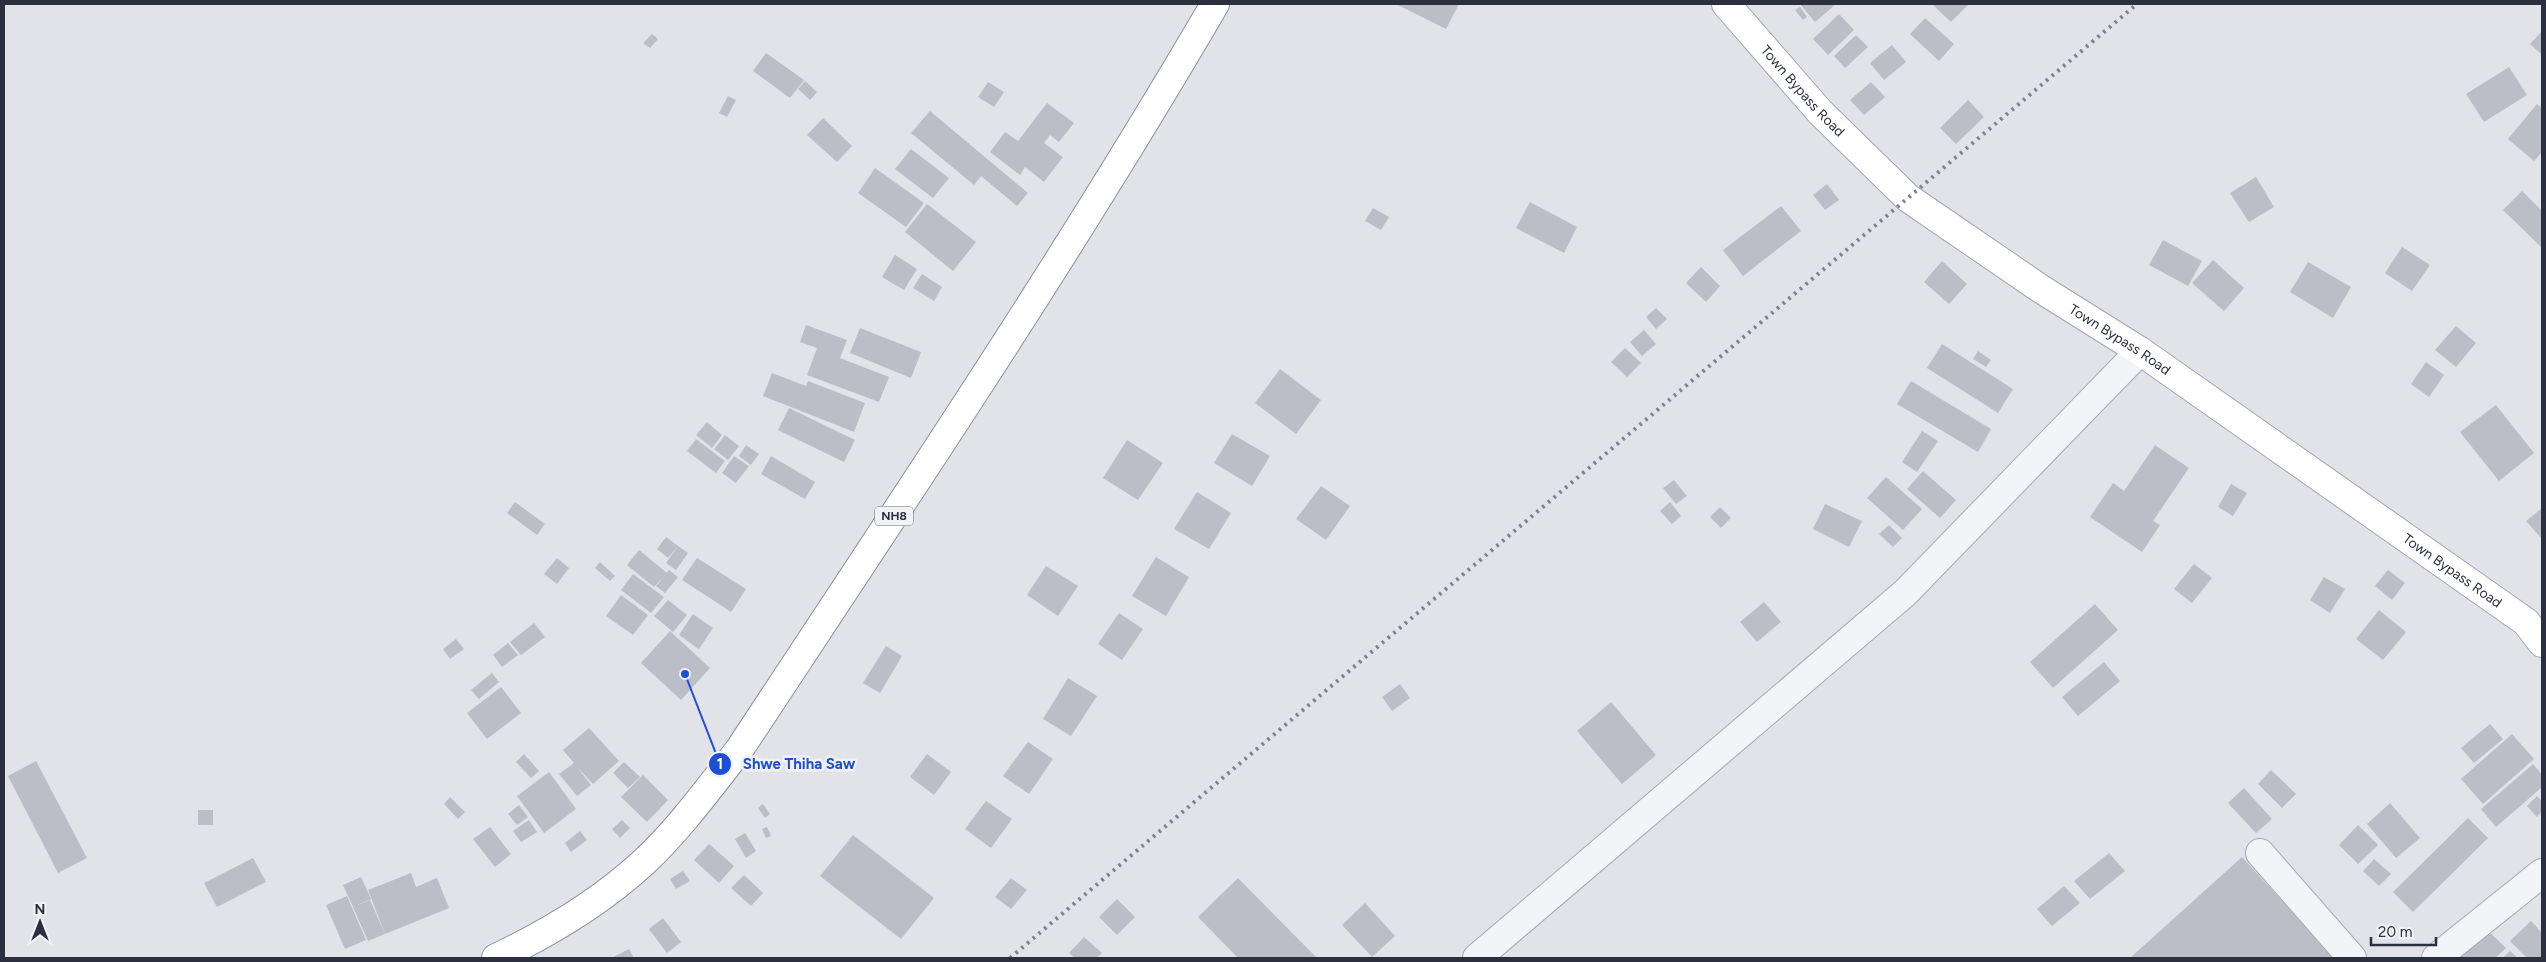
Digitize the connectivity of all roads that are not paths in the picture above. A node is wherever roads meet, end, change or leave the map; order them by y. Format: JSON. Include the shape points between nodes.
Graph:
{"nodes":[{"id":1,"x":1215,"y":4,"type":"edge"},
{"id":2,"x":1726,"y":4,"type":"edge"},
{"id":3,"x":2140,"y":351,"type":"junction"},
{"id":4,"x":2542,"y":643,"type":"edge"},
{"id":5,"x":2260,"y":853,"type":"dead end"},
{"id":6,"x":2542,"y":874,"type":"edge"},
{"id":7,"x":496,"y":958,"type":"edge"},
{"id":8,"x":1477,"y":958,"type":"edge"},
{"id":9,"x":2352,"y":958,"type":"edge"},
{"id":10,"x":2436,"y":958,"type":"edge"}],
"edges":[{"from":1,"to":7,"type":"main road","number":"NH8","via":[[1065,252],[739,750],[685,818],[645,861],[604,895],[540,937]]},
{"from":2,"to":3,"type":"main road","name":"Town Bypass Road","via":[[1820,112],[1908,198],[2041,289]]},
{"from":3,"to":4,"type":"main road","name":"Town Bypass Road","via":[[2526,622]]},
{"from":3,"to":8,"type":"street","via":[[1905,593]]},
{"from":5,"to":9,"type":"street"},
{"from":6,"to":10,"type":"street"}]}
